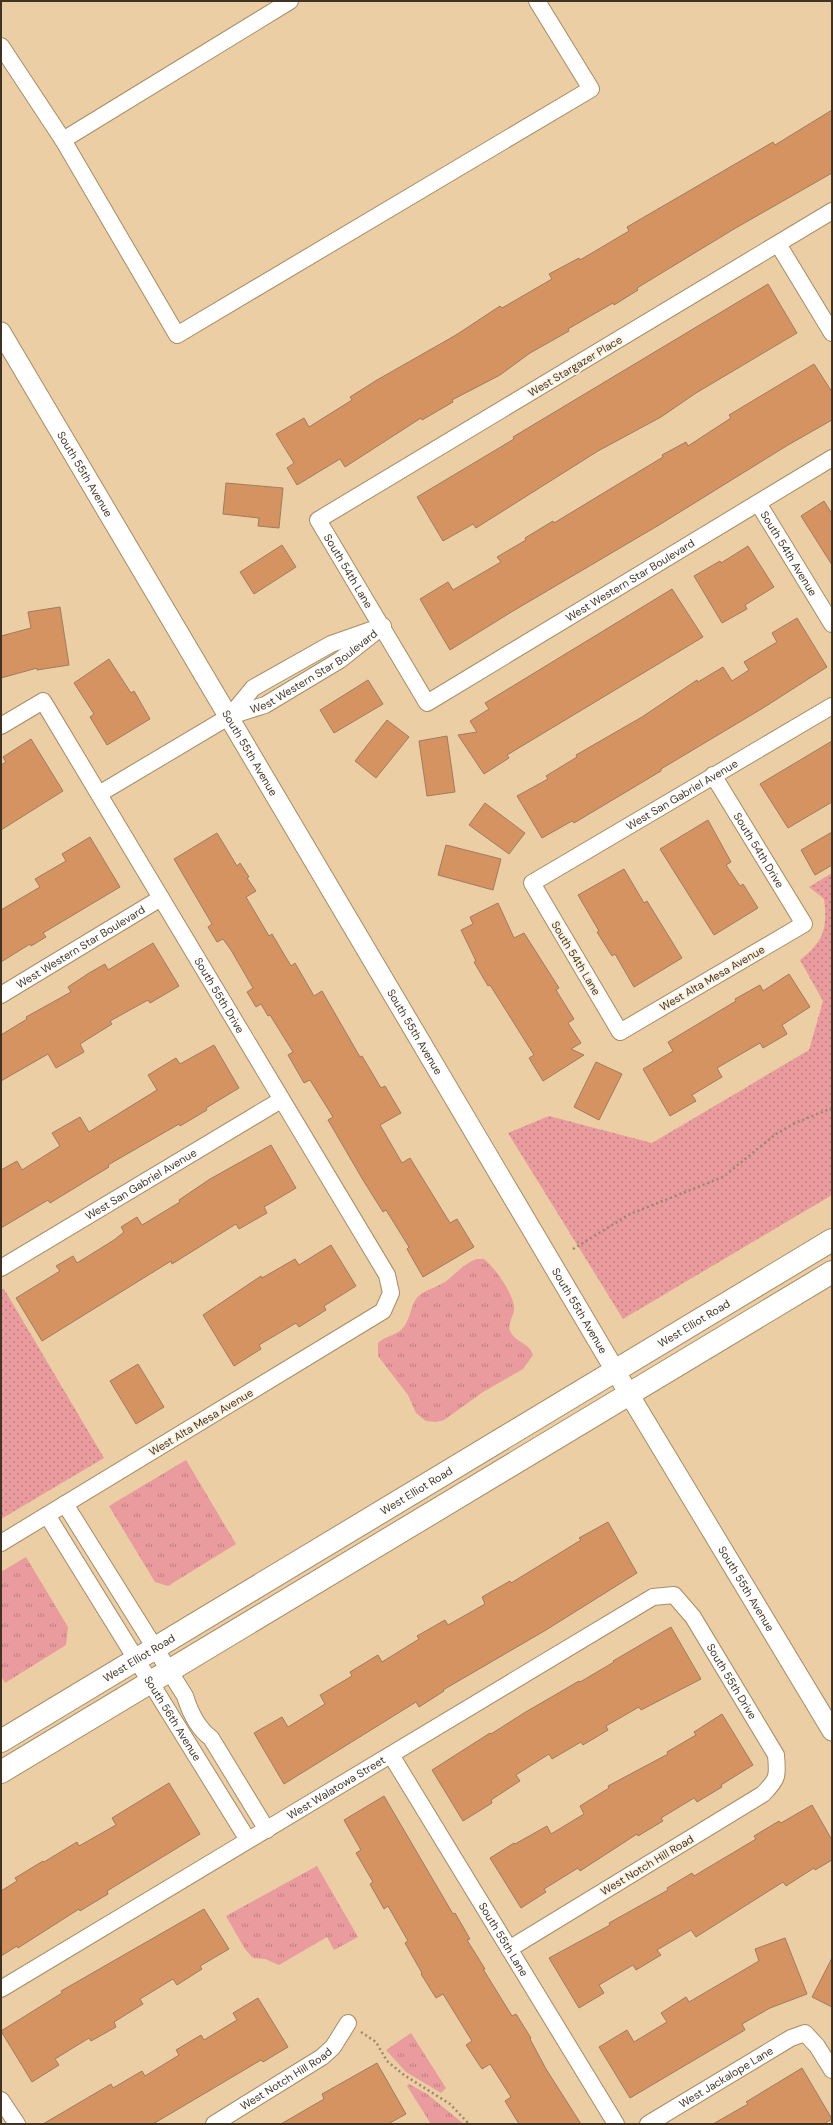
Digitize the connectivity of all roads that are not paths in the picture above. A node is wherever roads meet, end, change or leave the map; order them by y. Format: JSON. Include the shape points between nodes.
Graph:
{"nodes":[{"id":1,"x":290,"y":1,"type":"edge"},
{"id":2,"x":537,"y":1,"type":"edge"},
{"id":3,"x":1,"y":46,"type":"edge"},
{"id":4,"x":63,"y":140,"type":"junction"},
{"id":5,"x":832,"y":211,"type":"edge"},
{"id":6,"x":778,"y":244,"type":"junction"},
{"id":7,"x":1,"y":332,"type":"edge"},
{"id":8,"x":832,"y":333,"type":"edge"},
{"id":9,"x":832,"y":458,"type":"edge"},
{"id":10,"x":758,"y":503,"type":"junction"},
{"id":11,"x":318,"y":520,"type":"joint"},
{"id":12,"x":832,"y":624,"type":"edge"},
{"id":13,"x":382,"y":626,"type":"junction"},
{"id":14,"x":427,"y":703,"type":"joint"},
{"id":15,"x":832,"y":706,"type":"edge"},
{"id":16,"x":230,"y":716,"type":"junction"},
{"id":17,"x":1,"y":726,"type":"edge"},
{"id":18,"x":713,"y":775,"type":"junction"},
{"id":19,"x":99,"y":794,"type":"junction"},
{"id":20,"x":532,"y":883,"type":"joint"},
{"id":21,"x":161,"y":898,"type":"junction"},
{"id":22,"x":804,"y":924,"type":"joint"},
{"id":23,"x":1,"y":995,"type":"edge"},
{"id":24,"x":620,"y":1032,"type":"joint"},
{"id":25,"x":281,"y":1100,"type":"junction"},
{"id":26,"x":832,"y":1240,"type":"edge"},
{"id":27,"x":1,"y":1268,"type":"edge"},
{"id":28,"x":832,"y":1272,"type":"edge"},
{"id":29,"x":391,"y":1293,"type":"joint"},
{"id":30,"x":615,"y":1371,"type":"junction"},
{"id":31,"x":629,"y":1394,"type":"junction"},
{"id":32,"x":65,"y":1504,"type":"junction"},
{"id":33,"x":47,"y":1515,"type":"junction"},
{"id":34,"x":1,"y":1542,"type":"edge"},
{"id":35,"x":674,"y":1595,"type":"joint"},
{"id":36,"x":155,"y":1648,"type":"junction"},
{"id":37,"x":136,"y":1659,"type":"junction"},
{"id":38,"x":170,"y":1671,"type":"junction"},
{"id":39,"x":151,"y":1682,"type":"junction"},
{"id":40,"x":832,"y":1731,"type":"edge"},
{"id":41,"x":210,"y":1738,"type":"junction"},
{"id":42,"x":1,"y":1741,"type":"edge"},
{"id":43,"x":192,"y":1749,"type":"junction"},
{"id":44,"x":391,"y":1755,"type":"junction"},
{"id":45,"x":1,"y":1772,"type":"edge"},
{"id":46,"x":778,"y":1773,"type":"joint"},
{"id":47,"x":266,"y":1830,"type":"junction"},
{"id":48,"x":248,"y":1840,"type":"junction"},
{"id":49,"x":509,"y":1949,"type":"junction"},
{"id":50,"x":1,"y":1989,"type":"edge"},
{"id":51,"x":348,"y":2023,"type":"road end"},
{"id":52,"x":832,"y":2070,"type":"edge"},
{"id":53,"x":1,"y":2100,"type":"edge"},
{"id":54,"x":17,"y":2124,"type":"edge"},
{"id":55,"x":214,"y":2124,"type":"edge"},
{"id":56,"x":616,"y":2124,"type":"edge"},
{"id":57,"x":648,"y":2124,"type":"edge"}],
"edges":[{"from":1,"to":4,"type":"street"},
{"from":2,"to":4,"type":"street","via":[[590,89],[177,335]]},
{"from":3,"to":4,"type":"street"},
{"from":5,"to":6,"type":"street","name":"West Stargazer Place"},
{"from":6,"to":8,"type":"street"},
{"from":6,"to":11,"type":"street","name":"West Stargazer Place"},
{"from":7,"to":16,"type":"street","name":"South 55th Avenue"},
{"from":9,"to":10,"type":"street","name":"West Western Star Boulevard"},
{"from":10,"to":12,"type":"street","name":"South 54th Avenue"},
{"from":10,"to":14,"type":"street","name":"West Western Star Boulevard"},
{"from":11,"to":13,"type":"street","name":"South 54th Lane"},
{"from":13,"to":14,"type":"street","name":"South 54th Lane"},
{"from":13,"to":16,"type":"street","name":"West Western Star Boulevard","via":[[331,644],[253,688]]},
{"from":15,"to":18,"type":"street","name":"West San Gabriel Avenue"},
{"from":16,"to":19,"type":"street","name":"West Western Star Boulevard"},
{"from":16,"to":30,"type":"street","name":"South 55th Avenue"},
{"from":17,"to":19,"type":"street","name":"South 55th Drive","via":[[43,701]]},
{"from":18,"to":20,"type":"street","name":"West San Gabriel Avenue"},
{"from":18,"to":22,"type":"street","name":"South 54th Drive"},
{"from":19,"to":21,"type":"street","name":"South 55th Drive"},
{"from":20,"to":24,"type":"street","name":"South 54th Lane"},
{"from":21,"to":23,"type":"street","name":"West Western Star Boulevard"},
{"from":21,"to":25,"type":"street","name":"South 55th Drive"},
{"from":22,"to":24,"type":"street","name":"West Alta Mesa Avenue"},
{"from":25,"to":27,"type":"street","name":"West San Gabriel Avenue"},
{"from":25,"to":29,"type":"street","name":"South 55th Drive","via":[[387,1275]]},
{"from":26,"to":30,"type":"main road","name":"West Elliot Road"},
{"from":28,"to":31,"type":"main road"},
{"from":29,"to":32,"type":"street","name":"West Alta Mesa Avenue","via":[[383,1311]]},
{"from":30,"to":31,"type":"street","name":"South 55th Avenue"},
{"from":30,"to":36,"type":"main road","name":"West Elliot Road"},
{"from":31,"to":38,"type":"main road"},
{"from":31,"to":40,"type":"street","name":"South 55th Avenue"},
{"from":32,"to":33,"type":"street","name":"West Alta Mesa Avenue"},
{"from":32,"to":36,"type":"street","name":"South 56th Avenue"},
{"from":33,"to":34,"type":"street","name":"West Alta Mesa Avenue"},
{"from":33,"to":37,"type":"street","name":"South 56th Avenue"},
{"from":35,"to":44,"type":"street","name":"West Walatowa Street","via":[[653,1597]]},
{"from":35,"to":46,"type":"street","name":"South 55th Drive","via":[[693,1617],[776,1755]]},
{"from":36,"to":37,"type":"main road","name":"West Elliot Road"},
{"from":36,"to":38,"type":"street","name":"South 56th Avenue"},
{"from":37,"to":39,"type":"street","name":"South 56th Avenue"},
{"from":37,"to":42,"type":"main road","name":"West Elliot Road"},
{"from":38,"to":39,"type":"main road"},
{"from":38,"to":41,"type":"street","name":"South 56th Avenue","via":[[185,1696],[197,1704],[211,1726]]},
{"from":39,"to":43,"type":"street","name":"South 56th Avenue"},
{"from":39,"to":45,"type":"main road"},
{"from":41,"to":43,"type":"street"},
{"from":41,"to":47,"type":"street","name":"South 56th Avenue"},
{"from":43,"to":48,"type":"street","name":"South 56th Avenue"},
{"from":44,"to":47,"type":"street","name":"West Walatowa Street"},
{"from":44,"to":49,"type":"street","name":"South 55th Lane"},
{"from":46,"to":49,"type":"street","name":"West Notch Hill Road","via":[[775,1782],[763,1794]]},
{"from":47,"to":48,"type":"street","name":"West Walatowa Street"},
{"from":48,"to":50,"type":"street","name":"West Walatowa Street"},
{"from":49,"to":56,"type":"street","name":"South 55th Lane"},
{"from":51,"to":55,"type":"street","name":"West Notch Hill Road","via":[[333,2047],[322,2057]]},
{"from":52,"to":57,"type":"street","name":"West Jackalope Lane","via":[[817,2046],[805,2033],[791,2038]]},
{"from":53,"to":54,"type":"street"}]}
